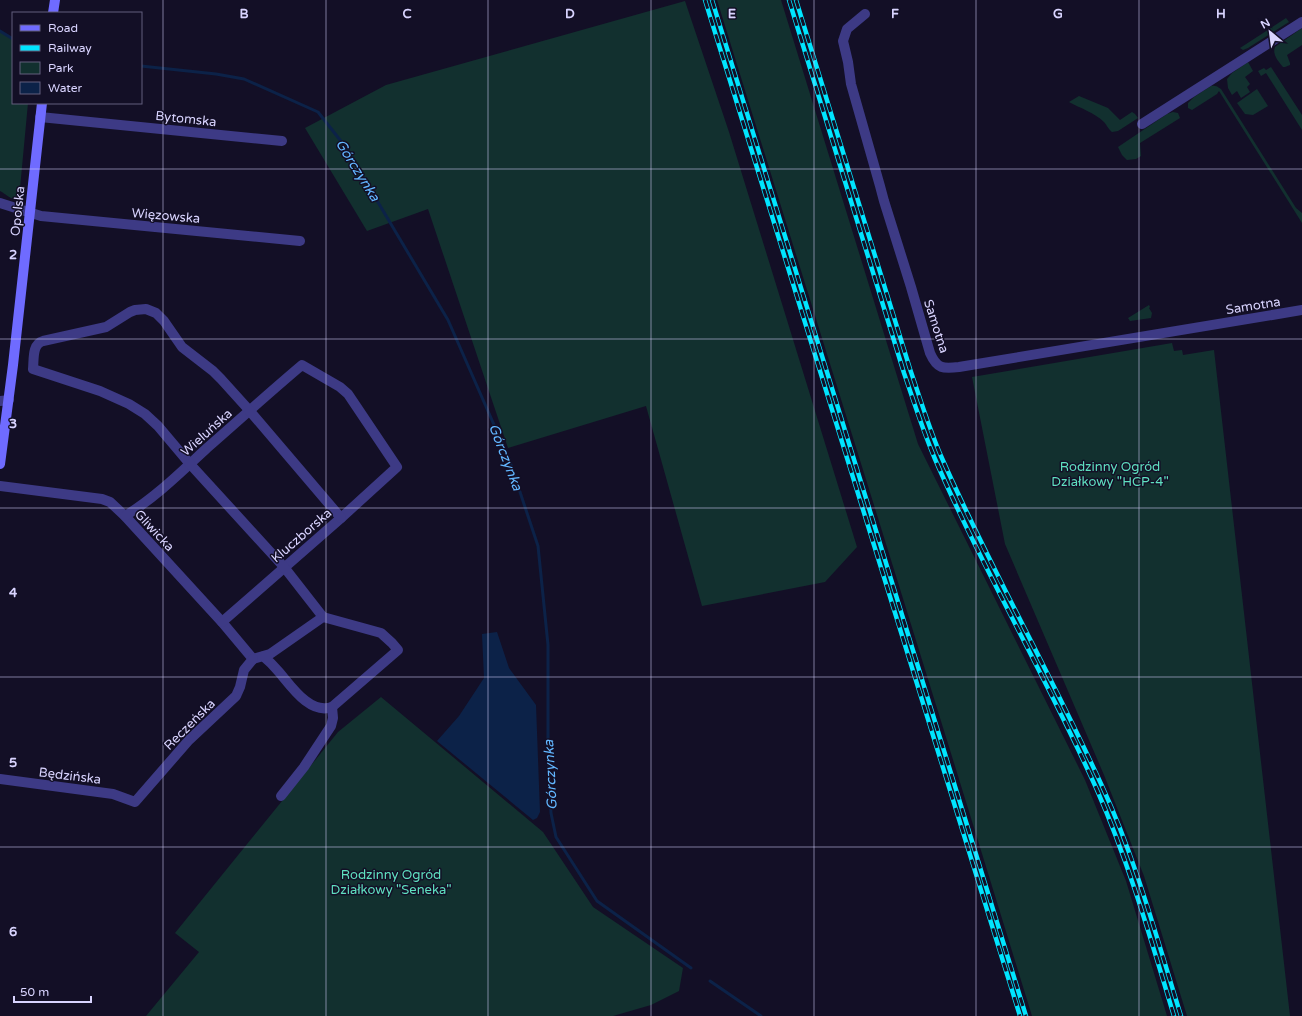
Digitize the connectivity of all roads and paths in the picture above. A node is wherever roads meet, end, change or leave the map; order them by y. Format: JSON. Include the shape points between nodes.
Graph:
{"nodes":[{"id":1,"x":55,"y":0,"type":"edge"},
{"id":2,"x":53,"y":12,"type":"edge"},
{"id":3,"x":865,"y":14,"type":"dead end"},
{"id":4,"x":1302,"y":22,"type":"edge"},
{"id":5,"x":42,"y":104,"type":"edge"},
{"id":6,"x":40,"y":117,"type":"junction"},
{"id":7,"x":1142,"y":124,"type":"dead end"},
{"id":8,"x":282,"y":141,"type":"dead end"},
{"id":9,"x":0,"y":203,"type":"edge"},
{"id":10,"x":30,"y":213,"type":"junction"},
{"id":11,"x":300,"y":241,"type":"dead end"},
{"id":12,"x":1302,"y":310,"type":"edge"},
{"id":13,"x":4,"y":400,"type":"edge"},
{"id":14,"x":249,"y":410,"type":"junction"},
{"id":15,"x":0,"y":464,"type":"edge"},
{"id":16,"x":190,"y":464,"type":"junction"},
{"id":17,"x":397,"y":467,"type":"joint"},
{"id":18,"x":0,"y":486,"type":"edge"},
{"id":19,"x":125,"y":516,"type":"junction"},
{"id":20,"x":341,"y":518,"type":"junction"},
{"id":21,"x":284,"y":567,"type":"junction"},
{"id":22,"x":323,"y":616,"type":"junction"},
{"id":23,"x":222,"y":622,"type":"junction"},
{"id":24,"x":263,"y":656,"type":"junction"},
{"id":25,"x":253,"y":659,"type":"junction"},
{"id":26,"x":332,"y":707,"type":"junction"},
{"id":27,"x":0,"y":779,"type":"edge"},
{"id":28,"x":281,"y":796,"type":"dead end"},
{"id":29,"x":135,"y":802,"type":"joint"}],
"edges":[{"from":1,"to":2,"type":"street"},
{"from":3,"to":12,"type":"street","name":"Samotna","via":[[847,29],[843,41],[851,84],[930,353],[939,366],[959,367]]},
{"from":4,"to":7,"type":"street"},
{"from":5,"to":6,"type":"street","name":"Opolska"},
{"from":6,"to":8,"type":"street","name":"Bytomska"},
{"from":6,"to":10,"type":"street","name":"Opolska"},
{"from":9,"to":10,"type":"street","name":"Więzowska"},
{"from":10,"to":11,"type":"street","name":"Więzowska"},
{"from":10,"to":13,"type":"street","name":"Opolska"},
{"from":13,"to":15,"type":"street","name":"Opolska"},
{"from":14,"to":16,"type":"street","name":"Wieluńska"},
{"from":14,"to":16,"type":"street","via":[[213,371],[182,347],[164,321],[151,311],[135,310],[106,327],[38,344],[35,348],[33,369],[100,391],[129,404],[152,420]]},
{"from":14,"to":17,"type":"street","name":"Wieluńska","via":[[302,365],[348,394]]},
{"from":14,"to":20,"type":"street"},
{"from":16,"to":19,"type":"street","name":"Wieluńska","via":[[144,505]]},
{"from":16,"to":21,"type":"street"},
{"from":17,"to":20,"type":"street","name":"Kluczborska"},
{"from":18,"to":19,"type":"street","name":"Gliwicka","via":[[102,500],[110,502]]},
{"from":19,"to":23,"type":"street","name":"Gliwicka"},
{"from":20,"to":21,"type":"street","name":"Kluczborska"},
{"from":21,"to":22,"type":"street"},
{"from":21,"to":23,"type":"street","name":"Kluczborska"},
{"from":22,"to":24,"type":"street","via":[[270,654]]},
{"from":22,"to":26,"type":"street","via":[[381,633],[398,650]]},
{"from":23,"to":25,"type":"street","name":"Gliwicka"},
{"from":24,"to":25,"type":"street"},
{"from":24,"to":26,"type":"street","via":[[301,698],[319,707]]},
{"from":25,"to":29,"type":"street","name":"Reczeńska","via":[[244,670],[236,696],[189,740]]},
{"from":26,"to":28,"type":"street","via":[[331,726]]},
{"from":27,"to":29,"type":"street","name":"Będzińska","via":[[113,794]]}]}
